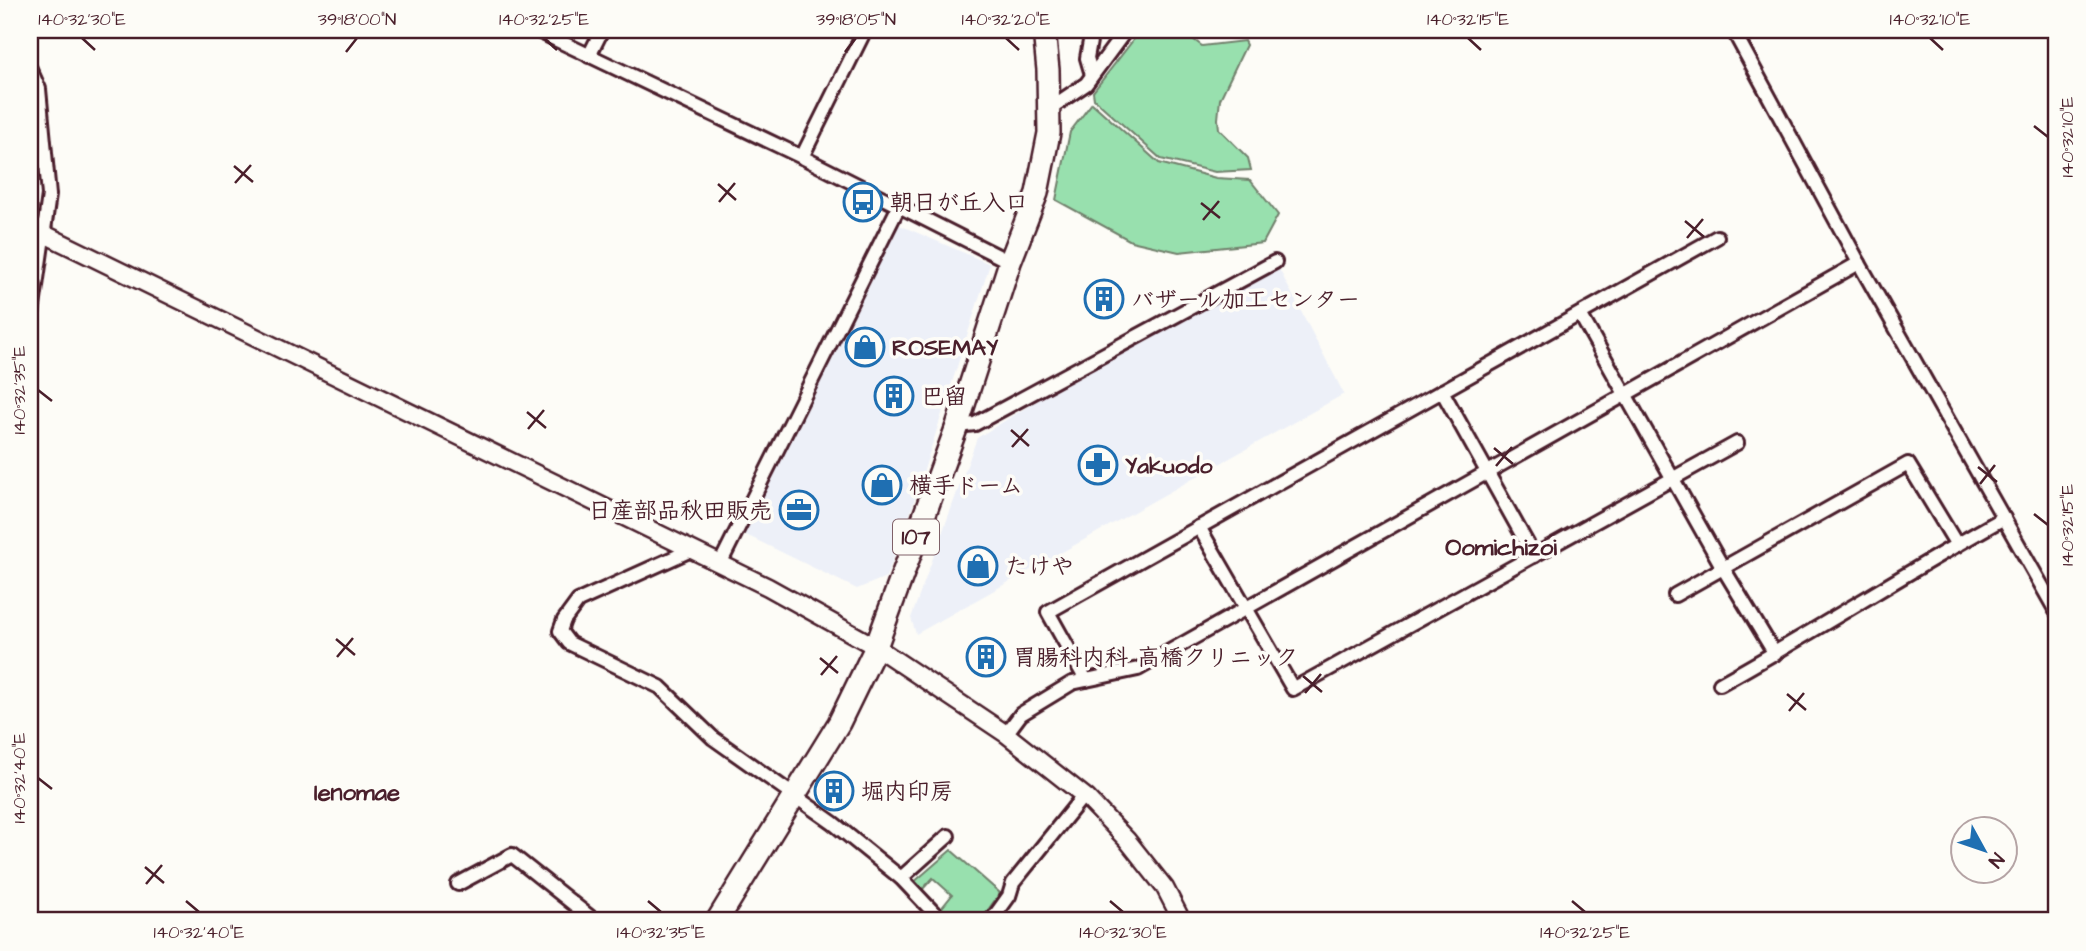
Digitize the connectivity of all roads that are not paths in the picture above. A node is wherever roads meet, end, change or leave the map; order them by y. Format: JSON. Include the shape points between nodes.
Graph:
{"nodes":[{"id":1,"x":536,"y":30,"type":"edge"},
{"id":2,"x":602,"y":30,"type":"edge"},
{"id":3,"x":865,"y":30,"type":"edge"},
{"id":4,"x":1044,"y":30,"type":"edge"},
{"id":5,"x":1092,"y":30,"type":"edge"},
{"id":6,"x":1126,"y":30,"type":"edge"},
{"id":7,"x":1733,"y":30,"type":"edge"},
{"id":8,"x":589,"y":56,"type":"junction"},
{"id":9,"x":30,"y":69,"type":"edge"},
{"id":10,"x":1092,"y":75,"type":"junction"},
{"id":11,"x":1049,"y":109,"type":"junction"},
{"id":12,"x":802,"y":157,"type":"junction"},
{"id":13,"x":899,"y":206,"type":"junction"},
{"id":14,"x":36,"y":230,"type":"edge"},
{"id":15,"x":1717,"y":237,"type":"dead end"},
{"id":16,"x":1010,"y":262,"type":"junction"},
{"id":17,"x":1275,"y":262,"type":"dead end"},
{"id":18,"x":1858,"y":263,"type":"junction"},
{"id":19,"x":1580,"y":314,"type":"junction"},
{"id":20,"x":30,"y":328,"type":"edge"},
{"id":21,"x":1443,"y":391,"type":"junction"},
{"id":22,"x":1626,"y":394,"type":"junction"},
{"id":23,"x":957,"y":426,"type":"junction"},
{"id":24,"x":1737,"y":443,"type":"dead end"},
{"id":25,"x":1489,"y":471,"type":"junction"},
{"id":26,"x":1672,"y":480,"type":"junction"},
{"id":27,"x":2004,"y":518,"type":"junction"},
{"id":28,"x":1199,"y":527,"type":"junction"},
{"id":29,"x":1957,"y":545,"type":"junction"},
{"id":30,"x":691,"y":550,"type":"junction"},
{"id":31,"x":1534,"y":556,"type":"junction"},
{"id":32,"x":720,"y":564,"type":"junction"},
{"id":33,"x":1723,"y":568,"type":"junction"},
{"id":34,"x":1675,"y":595,"type":"dead end"},
{"id":35,"x":1246,"y":608,"type":"junction"},
{"id":36,"x":2056,"y":611,"type":"edge"},
{"id":37,"x":876,"y":647,"type":"junction"},
{"id":38,"x":1775,"y":654,"type":"junction"},
{"id":39,"x":1086,"y":680,"type":"junction"},
{"id":40,"x":1720,"y":684,"type":"dead end"},
{"id":41,"x":1006,"y":734,"type":"junction"},
{"id":42,"x":1084,"y":795,"type":"junction"},
{"id":43,"x":795,"y":797,"type":"junction"},
{"id":44,"x":948,"y":835,"type":"dead end"},
{"id":45,"x":901,"y":878,"type":"junction"},
{"id":46,"x":458,"y":884,"type":"dead end"},
{"id":47,"x":931,"y":917,"type":"edge"},
{"id":48,"x":595,"y":921,"type":"edge"},
{"id":49,"x":717,"y":921,"type":"edge"},
{"id":50,"x":946,"y":921,"type":"edge"},
{"id":51,"x":991,"y":921,"type":"edge"},
{"id":52,"x":1182,"y":921,"type":"edge"}],
"edges":[{"from":1,"to":8,"type":"street"},
{"from":2,"to":8,"type":"street"},
{"from":3,"to":12,"type":"street"},
{"from":4,"to":11,"type":"highway","number":"107"},
{"from":5,"to":10,"type":"street","via":[[1087,58]]},
{"from":6,"to":10,"type":"street"},
{"from":7,"to":18,"type":"street"},
{"from":8,"to":12,"type":"street"},
{"from":9,"to":14,"type":"street","via":[[39,89],[49,195]]},
{"from":10,"to":11,"type":"street"},
{"from":11,"to":16,"type":"highway","number":"107","via":[[1037,193]]},
{"from":12,"to":13,"type":"street"},
{"from":13,"to":16,"type":"street"},
{"from":13,"to":32,"type":"street"},
{"from":14,"to":20,"type":"street"},
{"from":14,"to":30,"type":"street"},
{"from":15,"to":19,"type":"street"},
{"from":16,"to":23,"type":"highway","number":"107"},
{"from":17,"to":23,"type":"street","via":[[975,424]]},
{"from":18,"to":22,"type":"street"},
{"from":18,"to":27,"type":"street"},
{"from":19,"to":21,"type":"street"},
{"from":19,"to":22,"type":"street"},
{"from":21,"to":25,"type":"street"},
{"from":21,"to":28,"type":"street"},
{"from":22,"to":25,"type":"street"},
{"from":22,"to":26,"type":"street"},
{"from":23,"to":37,"type":"highway","number":"107"},
{"from":24,"to":26,"type":"street"},
{"from":25,"to":31,"type":"street"},
{"from":25,"to":35,"type":"street"},
{"from":26,"to":31,"type":"street"},
{"from":26,"to":33,"type":"street"},
{"from":27,"to":29,"type":"street"},
{"from":27,"to":36,"type":"street"},
{"from":28,"to":35,"type":"street"},
{"from":28,"to":39,"type":"street","via":[[1048,612]]},
{"from":29,"to":33,"type":"street","via":[[1908,464]]},
{"from":29,"to":38,"type":"street"},
{"from":30,"to":32,"type":"street"},
{"from":30,"to":43,"type":"street","via":[[578,601],[560,631],[569,643],[660,687],[713,738]]},
{"from":31,"to":35,"type":"street","via":[[1293,689]]},
{"from":32,"to":37,"type":"street"},
{"from":33,"to":34,"type":"street"},
{"from":33,"to":38,"type":"street"},
{"from":35,"to":39,"type":"street","via":[[1138,669]]},
{"from":37,"to":41,"type":"street"},
{"from":37,"to":43,"type":"highway","number":"107","via":[[839,723]]},
{"from":38,"to":40,"type":"street"},
{"from":39,"to":41,"type":"street","via":[[1072,683],[1021,714]]},
{"from":41,"to":42,"type":"street"},
{"from":42,"to":51,"type":"street","via":[[1013,883]]},
{"from":42,"to":52,"type":"street","via":[[1165,888]]},
{"from":43,"to":45,"type":"street"},
{"from":43,"to":49,"type":"highway","number":"107"},
{"from":44,"to":45,"type":"street"},
{"from":45,"to":47,"type":"street"},
{"from":46,"to":48,"type":"street","via":[[513,855]]},
{"from":47,"to":50,"type":"street"}]}
